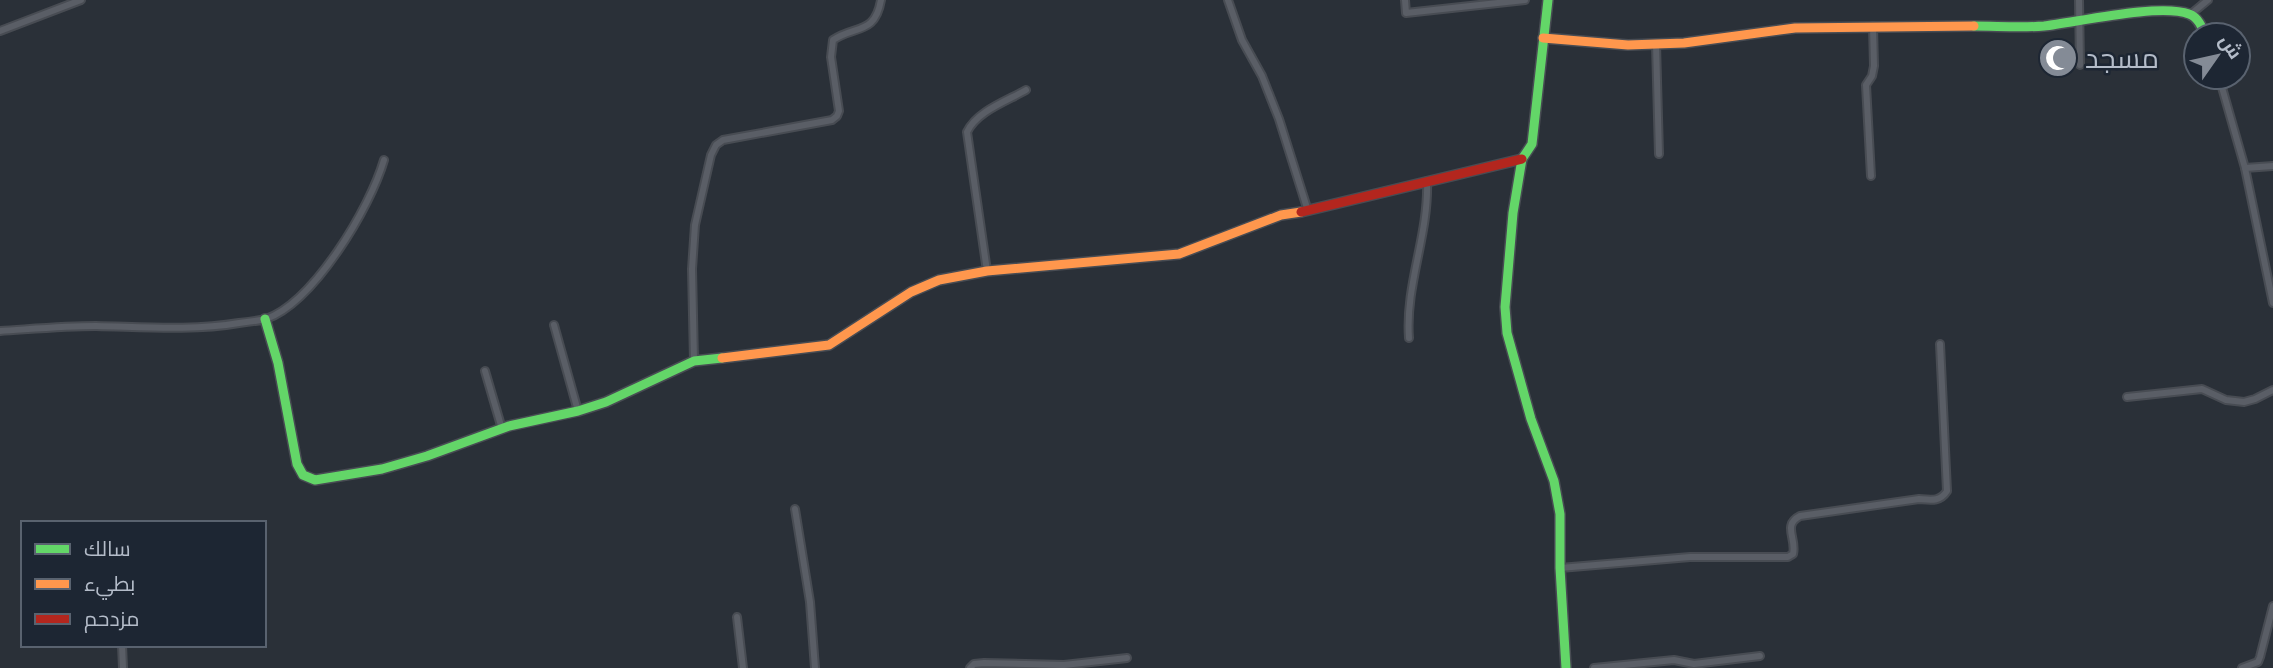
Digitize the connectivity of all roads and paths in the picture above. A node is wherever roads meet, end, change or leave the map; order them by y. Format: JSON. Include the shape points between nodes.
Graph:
{"nodes":[{"id":1,"x":81,"y":0,"type":"edge"},
{"id":2,"x":881,"y":0,"type":"edge"},
{"id":3,"x":1228,"y":0,"type":"edge"},
{"id":4,"x":1405,"y":0,"type":"edge"},
{"id":5,"x":1525,"y":0,"type":"edge"},
{"id":6,"x":1548,"y":0,"type":"edge"},
{"id":7,"x":2079,"y":0,"type":"edge"},
{"id":8,"x":2208,"y":0,"type":"edge"},
{"id":9,"x":2191,"y":14,"type":"junction"},
{"id":10,"x":2080,"y":21,"type":"junction"},
{"id":11,"x":2198,"y":21,"type":"edge"},
{"id":12,"x":1873,"y":26,"type":"junction"},
{"id":13,"x":0,"y":31,"type":"edge"},
{"id":14,"x":1544,"y":38,"type":"junction"},
{"id":15,"x":1656,"y":44,"type":"junction"},
{"id":16,"x":2080,"y":65,"type":"dead end"},
{"id":17,"x":1026,"y":90,"type":"dead end"},
{"id":18,"x":2223,"y":91,"type":"edge"},
{"id":19,"x":1659,"y":154,"type":"dead end"},
{"id":20,"x":1522,"y":159,"type":"junction"},
{"id":21,"x":384,"y":160,"type":"dead end"},
{"id":22,"x":2273,"y":166,"type":"edge"},
{"id":23,"x":2245,"y":168,"type":"junction"},
{"id":24,"x":1871,"y":176,"type":"dead end"},
{"id":25,"x":1427,"y":181,"type":"junction"},
{"id":26,"x":1308,"y":211,"type":"junction"},
{"id":27,"x":987,"y":271,"type":"junction"},
{"id":28,"x":2272,"y":289,"type":"edge"},
{"id":29,"x":2273,"y":303,"type":"edge"},
{"id":30,"x":265,"y":318,"type":"junction"},
{"id":31,"x":554,"y":325,"type":"dead end"},
{"id":32,"x":0,"y":331,"type":"edge"},
{"id":33,"x":1409,"y":338,"type":"dead end"},
{"id":34,"x":1940,"y":344,"type":"dead end"},
{"id":35,"x":694,"y":361,"type":"junction"},
{"id":36,"x":485,"y":371,"type":"dead end"},
{"id":37,"x":2273,"y":390,"type":"edge"},
{"id":38,"x":2127,"y":397,"type":"dead end"},
{"id":39,"x":578,"y":411,"type":"junction"},
{"id":40,"x":502,"y":429,"type":"junction"},
{"id":41,"x":795,"y":509,"type":"dead end"},
{"id":42,"x":1560,"y":568,"type":"junction"},
{"id":43,"x":2273,"y":606,"type":"edge"},
{"id":44,"x":737,"y":617,"type":"dead end"},
{"id":45,"x":121,"y":647,"type":"edge"},
{"id":46,"x":1760,"y":656,"type":"dead end"},
{"id":47,"x":1127,"y":658,"type":"dead end"},
{"id":48,"x":123,"y":668,"type":"edge"},
{"id":49,"x":743,"y":668,"type":"edge"},
{"id":50,"x":815,"y":668,"type":"edge"},
{"id":51,"x":970,"y":668,"type":"edge"},
{"id":52,"x":1566,"y":668,"type":"edge"},
{"id":53,"x":1594,"y":668,"type":"edge"},
{"id":54,"x":2242,"y":668,"type":"edge"}],
"edges":[{"from":1,"to":13,"type":"street"},
{"from":2,"to":35,"type":"street","via":[[876,18],[868,26],[833,40],[837,116],[716,145],[695,225]]},
{"from":3,"to":26,"type":"street","via":[[1279,119]]},
{"from":4,"to":5,"type":"street","via":[[1406,13]]},
{"from":6,"to":14,"type":"street"},
{"from":7,"to":10,"type":"street"},
{"from":8,"to":9,"type":"street"},
{"from":9,"to":10,"type":"street","via":[[2141,12]]},
{"from":9,"to":11,"type":"street"},
{"from":10,"to":12,"type":"street","via":[[2041,26]]},
{"from":10,"to":16,"type":"street"},
{"from":12,"to":15,"type":"street","via":[[1795,28]]},
{"from":12,"to":24,"type":"street","via":[[1874,66],[1866,85]]},
{"from":14,"to":15,"type":"street"},
{"from":14,"to":20,"type":"street","via":[[1532,144]]},
{"from":15,"to":19,"type":"street"},
{"from":17,"to":27,"type":"street","via":[[981,115],[967,132]]},
{"from":18,"to":23,"type":"street"},
{"from":20,"to":25,"type":"street"},
{"from":20,"to":42,"type":"street","via":[[1513,213],[1507,333],[1554,481],[1560,514]]},
{"from":21,"to":30,"type":"street","via":[[362,211],[316,279],[283,310]]},
{"from":22,"to":23,"type":"street"},
{"from":23,"to":28,"type":"street"},
{"from":25,"to":26,"type":"street"},
{"from":25,"to":33,"type":"street"},
{"from":26,"to":27,"type":"street","via":[[1281,215],[1179,254]]},
{"from":27,"to":35,"type":"street","via":[[939,280],[911,292],[829,345]]},
{"from":28,"to":29,"type":"street"},
{"from":30,"to":32,"type":"street","via":[[215,327]]},
{"from":30,"to":40,"type":"street","via":[[303,475],[315,480],[382,469]]},
{"from":31,"to":39,"type":"street"},
{"from":34,"to":42,"type":"street","via":[[1947,491],[1938,500],[1800,516],[1790,526],[1795,549],[1788,557],[1690,557]]},
{"from":35,"to":39,"type":"street"},
{"from":36,"to":40,"type":"street"},
{"from":37,"to":38,"type":"street","via":[[2244,402],[2202,389]]},
{"from":39,"to":40,"type":"street"},
{"from":41,"to":50,"type":"street"},
{"from":42,"to":52,"type":"street"},
{"from":43,"to":54,"type":"street","via":[[2258,662]]},
{"from":44,"to":49,"type":"street"},
{"from":45,"to":48,"type":"street"},
{"from":46,"to":53,"type":"street"},
{"from":47,"to":51,"type":"street","via":[[1064,665],[984,663]]}]}
